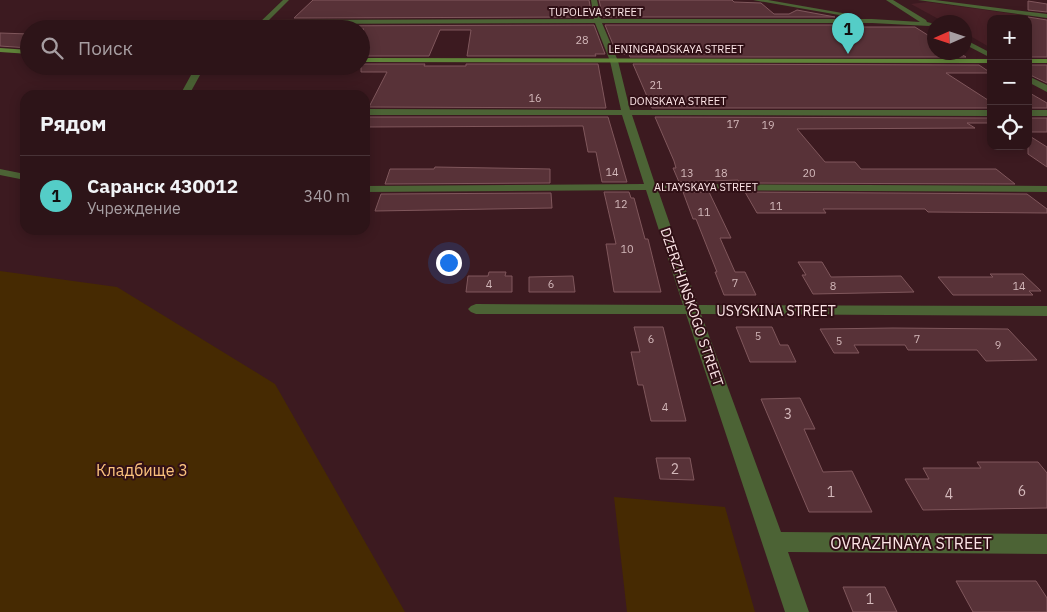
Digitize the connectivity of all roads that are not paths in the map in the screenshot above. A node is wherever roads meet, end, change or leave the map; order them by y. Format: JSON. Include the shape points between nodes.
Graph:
{"nodes":[{"id":1,"x":286,"y":0,"type":"edge"},
{"id":2,"x":594,"y":0,"type":"edge"},
{"id":3,"x":756,"y":0,"type":"edge"},
{"id":4,"x":889,"y":0,"type":"edge"},
{"id":5,"x":921,"y":0,"type":"edge"},
{"id":6,"x":1047,"y":16,"type":"edge"},
{"id":7,"x":265,"y":20,"type":"edge"},
{"id":8,"x":370,"y":22,"type":"edge"},
{"id":9,"x":598,"y":22,"type":"junction"},
{"id":10,"x":907,"y":22,"type":"junction"},
{"id":11,"x":927,"y":22,"type":"edge"},
{"id":12,"x":927,"y":24,"type":"edge"},
{"id":13,"x":972,"y":45,"type":"edge"},
{"id":14,"x":0,"y":50,"type":"edge"},
{"id":15,"x":20,"y":51,"type":"edge"},
{"id":16,"x":987,"y":54,"type":"edge"},
{"id":17,"x":370,"y":60,"type":"edge"},
{"id":18,"x":614,"y":61,"type":"junction"},
{"id":19,"x":987,"y":61,"type":"edge"},
{"id":20,"x":1032,"y":61,"type":"edge"},
{"id":21,"x":1047,"y":61,"type":"edge"},
{"id":22,"x":194,"y":75,"type":"edge"},
{"id":23,"x":1032,"y":80,"type":"edge"},
{"id":24,"x":1047,"y":88,"type":"edge"},
{"id":25,"x":189,"y":90,"type":"edge"},
{"id":26,"x":370,"y":112,"type":"edge"},
{"id":27,"x":626,"y":112,"type":"junction"},
{"id":28,"x":987,"y":113,"type":"edge"},
{"id":29,"x":1032,"y":113,"type":"edge"},
{"id":30,"x":1047,"y":113,"type":"edge"},
{"id":31,"x":0,"y":172,"type":"edge"},
{"id":32,"x":20,"y":175,"type":"edge"},
{"id":33,"x":651,"y":187,"type":"junction"},
{"id":34,"x":370,"y":189,"type":"edge"},
{"id":35,"x":1047,"y":189,"type":"edge"},
{"id":36,"x":476,"y":309,"type":"dead end"},
{"id":37,"x":692,"y":310,"type":"junction"},
{"id":38,"x":1047,"y":311,"type":"edge"},
{"id":39,"x":774,"y":542,"type":"junction"},
{"id":40,"x":1047,"y":544,"type":"edge"},
{"id":41,"x":797,"y":612,"type":"edge"}],
"edges":[{"from":1,"to":7,"type":"street"},
{"from":2,"to":9,"type":"street","name":"DZERZHINSKOGO STREET"},
{"from":3,"to":10,"type":"street"},
{"from":4,"to":11,"type":"street"},
{"from":5,"to":6,"type":"street","via":[[996,7]]},
{"from":8,"to":9,"type":"street","name":"TUPOLEVA STREET"},
{"from":9,"to":10,"type":"street","name":"TUPOLEVA STREET"},
{"from":9,"to":18,"type":"street","name":"DZERZHINSKOGO STREET"},
{"from":10,"to":12,"type":"street","name":"TUPOLEVA STREET"},
{"from":13,"to":16,"type":"street"},
{"from":14,"to":15,"type":"street"},
{"from":17,"to":18,"type":"street","name":"LENINGRADSKAYA STREET"},
{"from":18,"to":19,"type":"street","name":"LENINGRADSKAYA STREET"},
{"from":18,"to":27,"type":"street","name":"DZERZHINSKOGO STREET"},
{"from":20,"to":21,"type":"street"},
{"from":22,"to":25,"type":"street"},
{"from":23,"to":24,"type":"street"},
{"from":26,"to":27,"type":"street","name":"DONSKAYA STREET"},
{"from":27,"to":28,"type":"street","name":"DONSKAYA STREET"},
{"from":27,"to":33,"type":"street","name":"DZERZHINSKOGO STREET"},
{"from":29,"to":30,"type":"street"},
{"from":31,"to":32,"type":"street"},
{"from":33,"to":34,"type":"street","name":"ALTAYSKAYA STREET"},
{"from":33,"to":35,"type":"street","name":"ALTAYSKAYA STREET"},
{"from":33,"to":37,"type":"street","name":"DZERZHINSKOGO STREET"},
{"from":36,"to":37,"type":"street","name":"USYSKINA STREET"},
{"from":37,"to":38,"type":"street","name":"USYSKINA STREET"},
{"from":37,"to":39,"type":"street","name":"DZERZHINSKOGO STREET"},
{"from":39,"to":40,"type":"street","name":"OVRAZHNAYA STREET"},
{"from":39,"to":41,"type":"street","name":"DZERZHINSKOGO STREET"}]}
